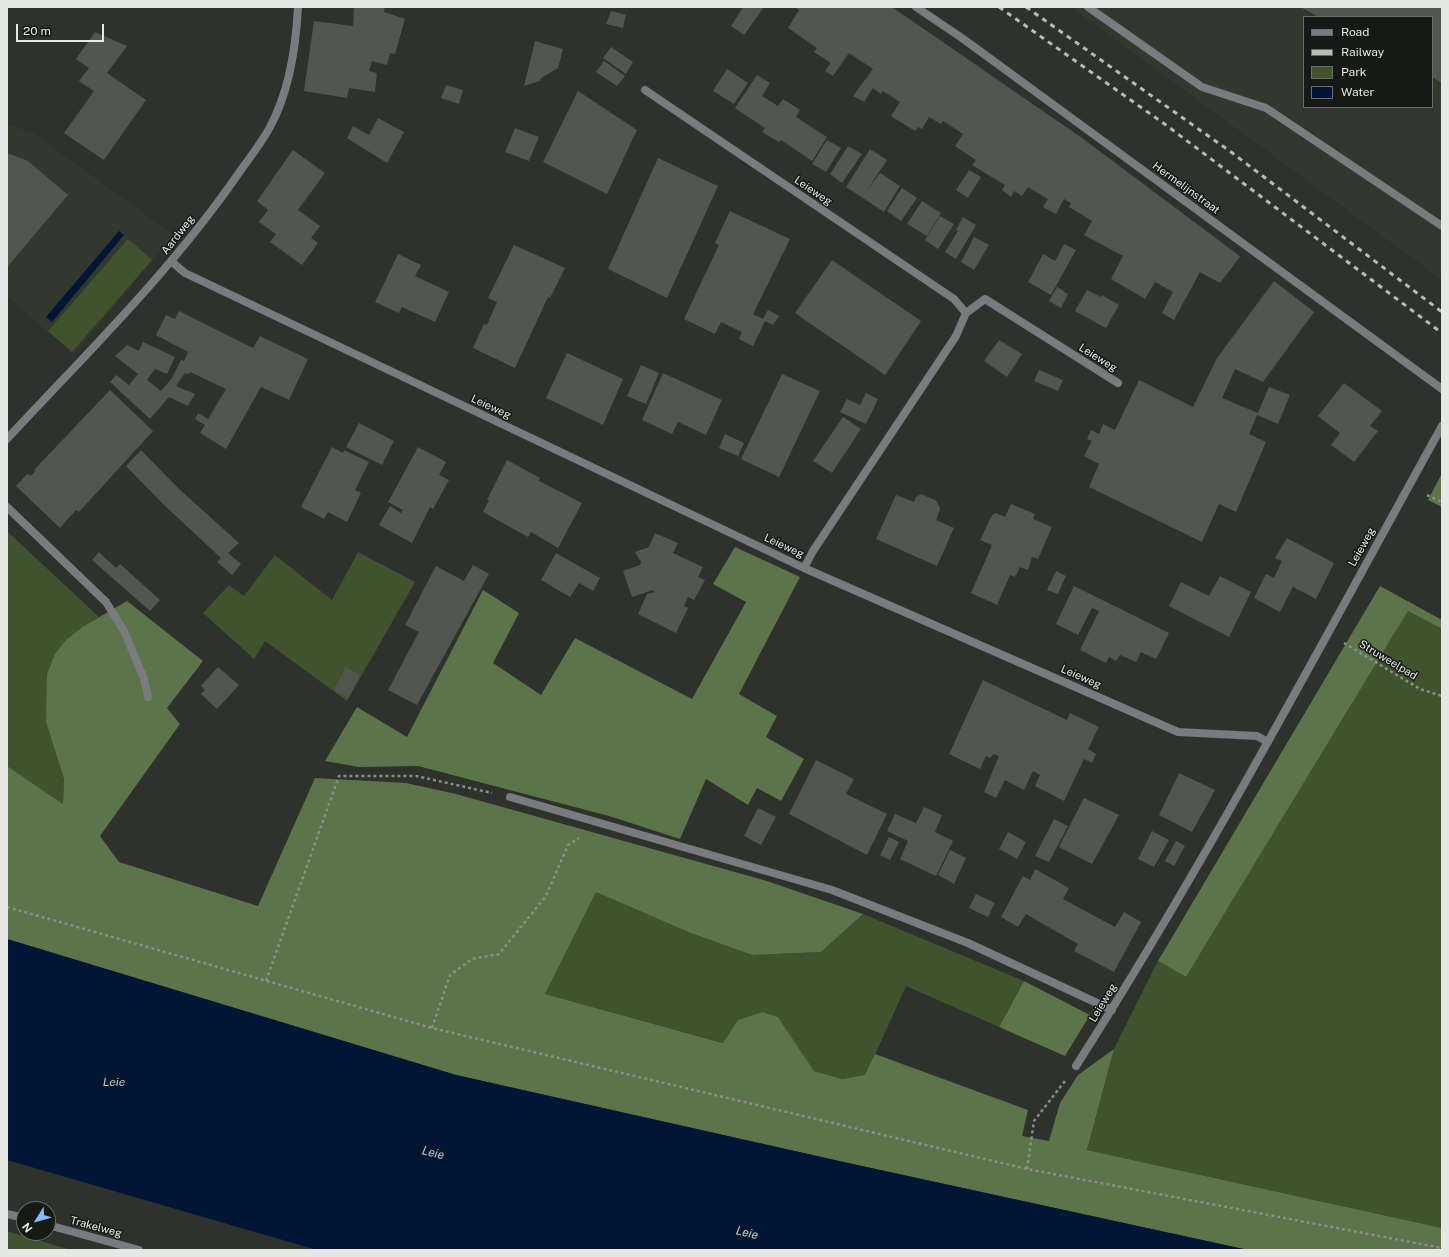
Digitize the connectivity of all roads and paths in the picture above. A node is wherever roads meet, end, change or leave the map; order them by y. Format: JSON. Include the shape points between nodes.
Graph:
{"nodes":[{"id":1,"x":298,"y":7,"type":"edge"},
{"id":2,"x":916,"y":7,"type":"edge"},
{"id":3,"x":1088,"y":7,"type":"edge"},
{"id":4,"x":645,"y":90,"type":"dead end"},
{"id":5,"x":1442,"y":226,"type":"edge"},
{"id":6,"x":172,"y":262,"type":"junction"},
{"id":7,"x":966,"y":313,"type":"junction"},
{"id":8,"x":1118,"y":383,"type":"dead end"},
{"id":9,"x":1442,"y":389,"type":"edge"},
{"id":10,"x":1442,"y":426,"type":"edge"},
{"id":11,"x":7,"y":439,"type":"edge"},
{"id":12,"x":7,"y":507,"type":"edge"},
{"id":13,"x":804,"y":568,"type":"junction"},
{"id":14,"x":1327,"y":633,"type":"junction"},
{"id":15,"x":1442,"y":696,"type":"edge"},
{"id":16,"x":148,"y":697,"type":"dead end"},
{"id":17,"x":1268,"y":742,"type":"junction"},
{"id":18,"x":510,"y":797,"type":"joint"},
{"id":19,"x":601,"y":823,"type":"junction"},
{"id":20,"x":7,"y":908,"type":"edge"},
{"id":21,"x":266,"y":981,"type":"junction"},
{"id":22,"x":1112,"y":1010,"type":"junction"},
{"id":23,"x":432,"y":1028,"type":"junction"},
{"id":24,"x":1076,"y":1066,"type":"joint"},
{"id":25,"x":1027,"y":1169,"type":"junction"},
{"id":26,"x":56,"y":1227,"type":"edge"},
{"id":27,"x":1442,"y":1248,"type":"edge"},
{"id":28,"x":138,"y":1250,"type":"edge"}],
"edges":[{"from":1,"to":6,"type":"street","name":"Aardweg","via":[[296,43],[287,83],[270,127],[223,196]]},
{"from":2,"to":9,"type":"street","name":"Hermelijnstraat"},
{"from":3,"to":5,"type":"street","via":[[1202,87],[1266,108]]},
{"from":4,"to":7,"type":"street","name":"Leieweg","via":[[954,299]]},
{"from":6,"to":11,"type":"street","name":"Aardweg"},
{"from":6,"to":13,"type":"street","name":"Leieweg","via":[[184,273]]},
{"from":7,"to":8,"type":"street","name":"Leieweg","via":[[985,299]]},
{"from":7,"to":13,"type":"street","name":"Leieweg","via":[[956,336]]},
{"from":10,"to":14,"type":"street","name":"Leieweg"},
{"from":12,"to":16,"type":"street","via":[[106,602],[124,631],[144,679]]},
{"from":13,"to":17,"type":"street","name":"Leieweg","via":[[1178,732],[1257,736]]},
{"from":14,"to":15,"type":"path","name":"Struweelpad","via":[[1420,689]]},
{"from":14,"to":17,"type":"street","name":"Leieweg"},
{"from":17,"to":22,"type":"street","name":"Leieweg"},
{"from":18,"to":19,"type":"street"},
{"from":18,"to":21,"type":"path","via":[[416,776],[339,776]]},
{"from":19,"to":22,"type":"street","via":[[832,890],[968,943]]},
{"from":19,"to":23,"type":"path","via":[[568,845],[546,896],[499,954],[472,959],[450,975]]},
{"from":20,"to":21,"type":"path"},
{"from":21,"to":23,"type":"path"},
{"from":22,"to":24,"type":"street","name":"Leieweg"},
{"from":23,"to":25,"type":"path"},
{"from":24,"to":25,"type":"path","via":[[1034,1121]]},
{"from":25,"to":27,"type":"path"},
{"from":26,"to":28,"type":"street","name":"Trakelweg"}]}
